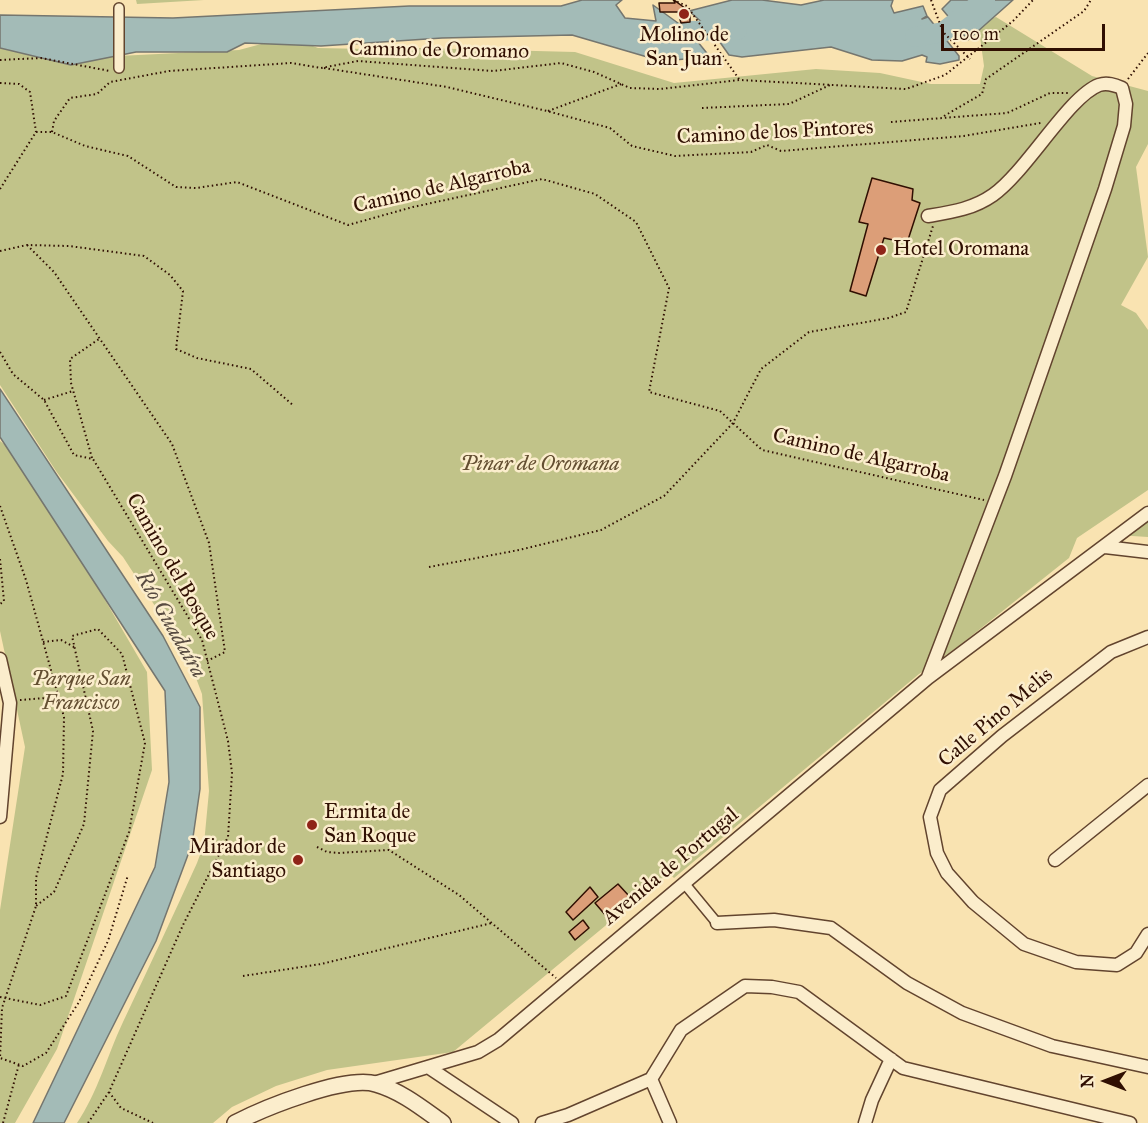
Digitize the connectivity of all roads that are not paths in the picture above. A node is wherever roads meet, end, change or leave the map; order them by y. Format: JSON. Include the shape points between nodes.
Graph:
{"nodes":[{"id":1,"x":118,"y":8,"type":"dead end"},
{"id":2,"x":119,"y":70,"type":"road end"},
{"id":3,"x":932,"y":215,"type":"road end"},
{"id":4,"x":1148,"y":513,"type":"edge"},
{"id":5,"x":1105,"y":547,"type":"junction"},
{"id":6,"x":1148,"y":552,"type":"edge"},
{"id":7,"x":1148,"y":637,"type":"edge"},
{"id":8,"x":0,"y":659,"type":"edge"},
{"id":9,"x":928,"y":678,"type":"junction"},
{"id":10,"x":1148,"y":785,"type":"edge"},
{"id":11,"x":0,"y":817,"type":"edge"},
{"id":12,"x":1055,"y":860,"type":"dead end"},
{"id":13,"x":684,"y":883,"type":"junction"},
{"id":14,"x":717,"y":923,"type":"joint"},
{"id":15,"x":1148,"y":934,"type":"edge"},
{"id":16,"x":891,"y":1059,"type":"junction"},
{"id":17,"x":428,"y":1067,"type":"junction"},
{"id":18,"x":1148,"y":1067,"type":"edge"},
{"id":19,"x":651,"y":1078,"type":"junction"},
{"id":20,"x":374,"y":1083,"type":"junction"},
{"id":21,"x":235,"y":1123,"type":"edge"},
{"id":22,"x":443,"y":1123,"type":"edge"},
{"id":23,"x":512,"y":1123,"type":"edge"},
{"id":24,"x":542,"y":1123,"type":"edge"},
{"id":25,"x":670,"y":1123,"type":"edge"},
{"id":26,"x":866,"y":1123,"type":"edge"},
{"id":27,"x":1130,"y":1123,"type":"edge"}],
"edges":[{"from":1,"to":2,"type":"street"},
{"from":3,"to":9,"type":"street","via":[[970,208],[995,194],[1085,93],[1101,84],[1122,88],[1126,104],[1124,126],[1105,189],[995,502]]},
{"from":4,"to":5,"type":"street","name":"Avenida de Portugal"},
{"from":5,"to":6,"type":"street"},
{"from":5,"to":9,"type":"street","name":"Avenida de Portugal"},
{"from":7,"to":15,"type":"street","name":"Calle Pino Melis","via":[[1111,652],[1002,736],[940,790],[930,817],[937,852],[947,873],[973,902],[1024,944],[1076,962],[1117,965],[1136,953]]},
{"from":8,"to":11,"type":"street","via":[[10,703]]},
{"from":9,"to":13,"type":"street","name":"Avenida de Portugal"},
{"from":10,"to":12,"type":"street"},
{"from":13,"to":14,"type":"street"},
{"from":13,"to":17,"type":"street","name":"Avenida de Portugal","via":[[498,1040],[478,1052]]},
{"from":14,"to":18,"type":"street","via":[[774,920],[831,928],[907,983],[962,1013],[1053,1046]]},
{"from":16,"to":19,"type":"street","via":[[799,992],[745,986],[681,1030]]},
{"from":16,"to":26,"type":"street"},
{"from":16,"to":27,"type":"street","via":[[903,1068]]},
{"from":17,"to":20,"type":"street","name":"Avenida de Portugal"},
{"from":17,"to":23,"type":"street"},
{"from":19,"to":24,"type":"street"},
{"from":19,"to":25,"type":"street"},
{"from":20,"to":21,"type":"street","name":"Avenida de Portugal","via":[[334,1087],[289,1100]]},
{"from":20,"to":22,"type":"street","via":[[408,1098]]}]}
